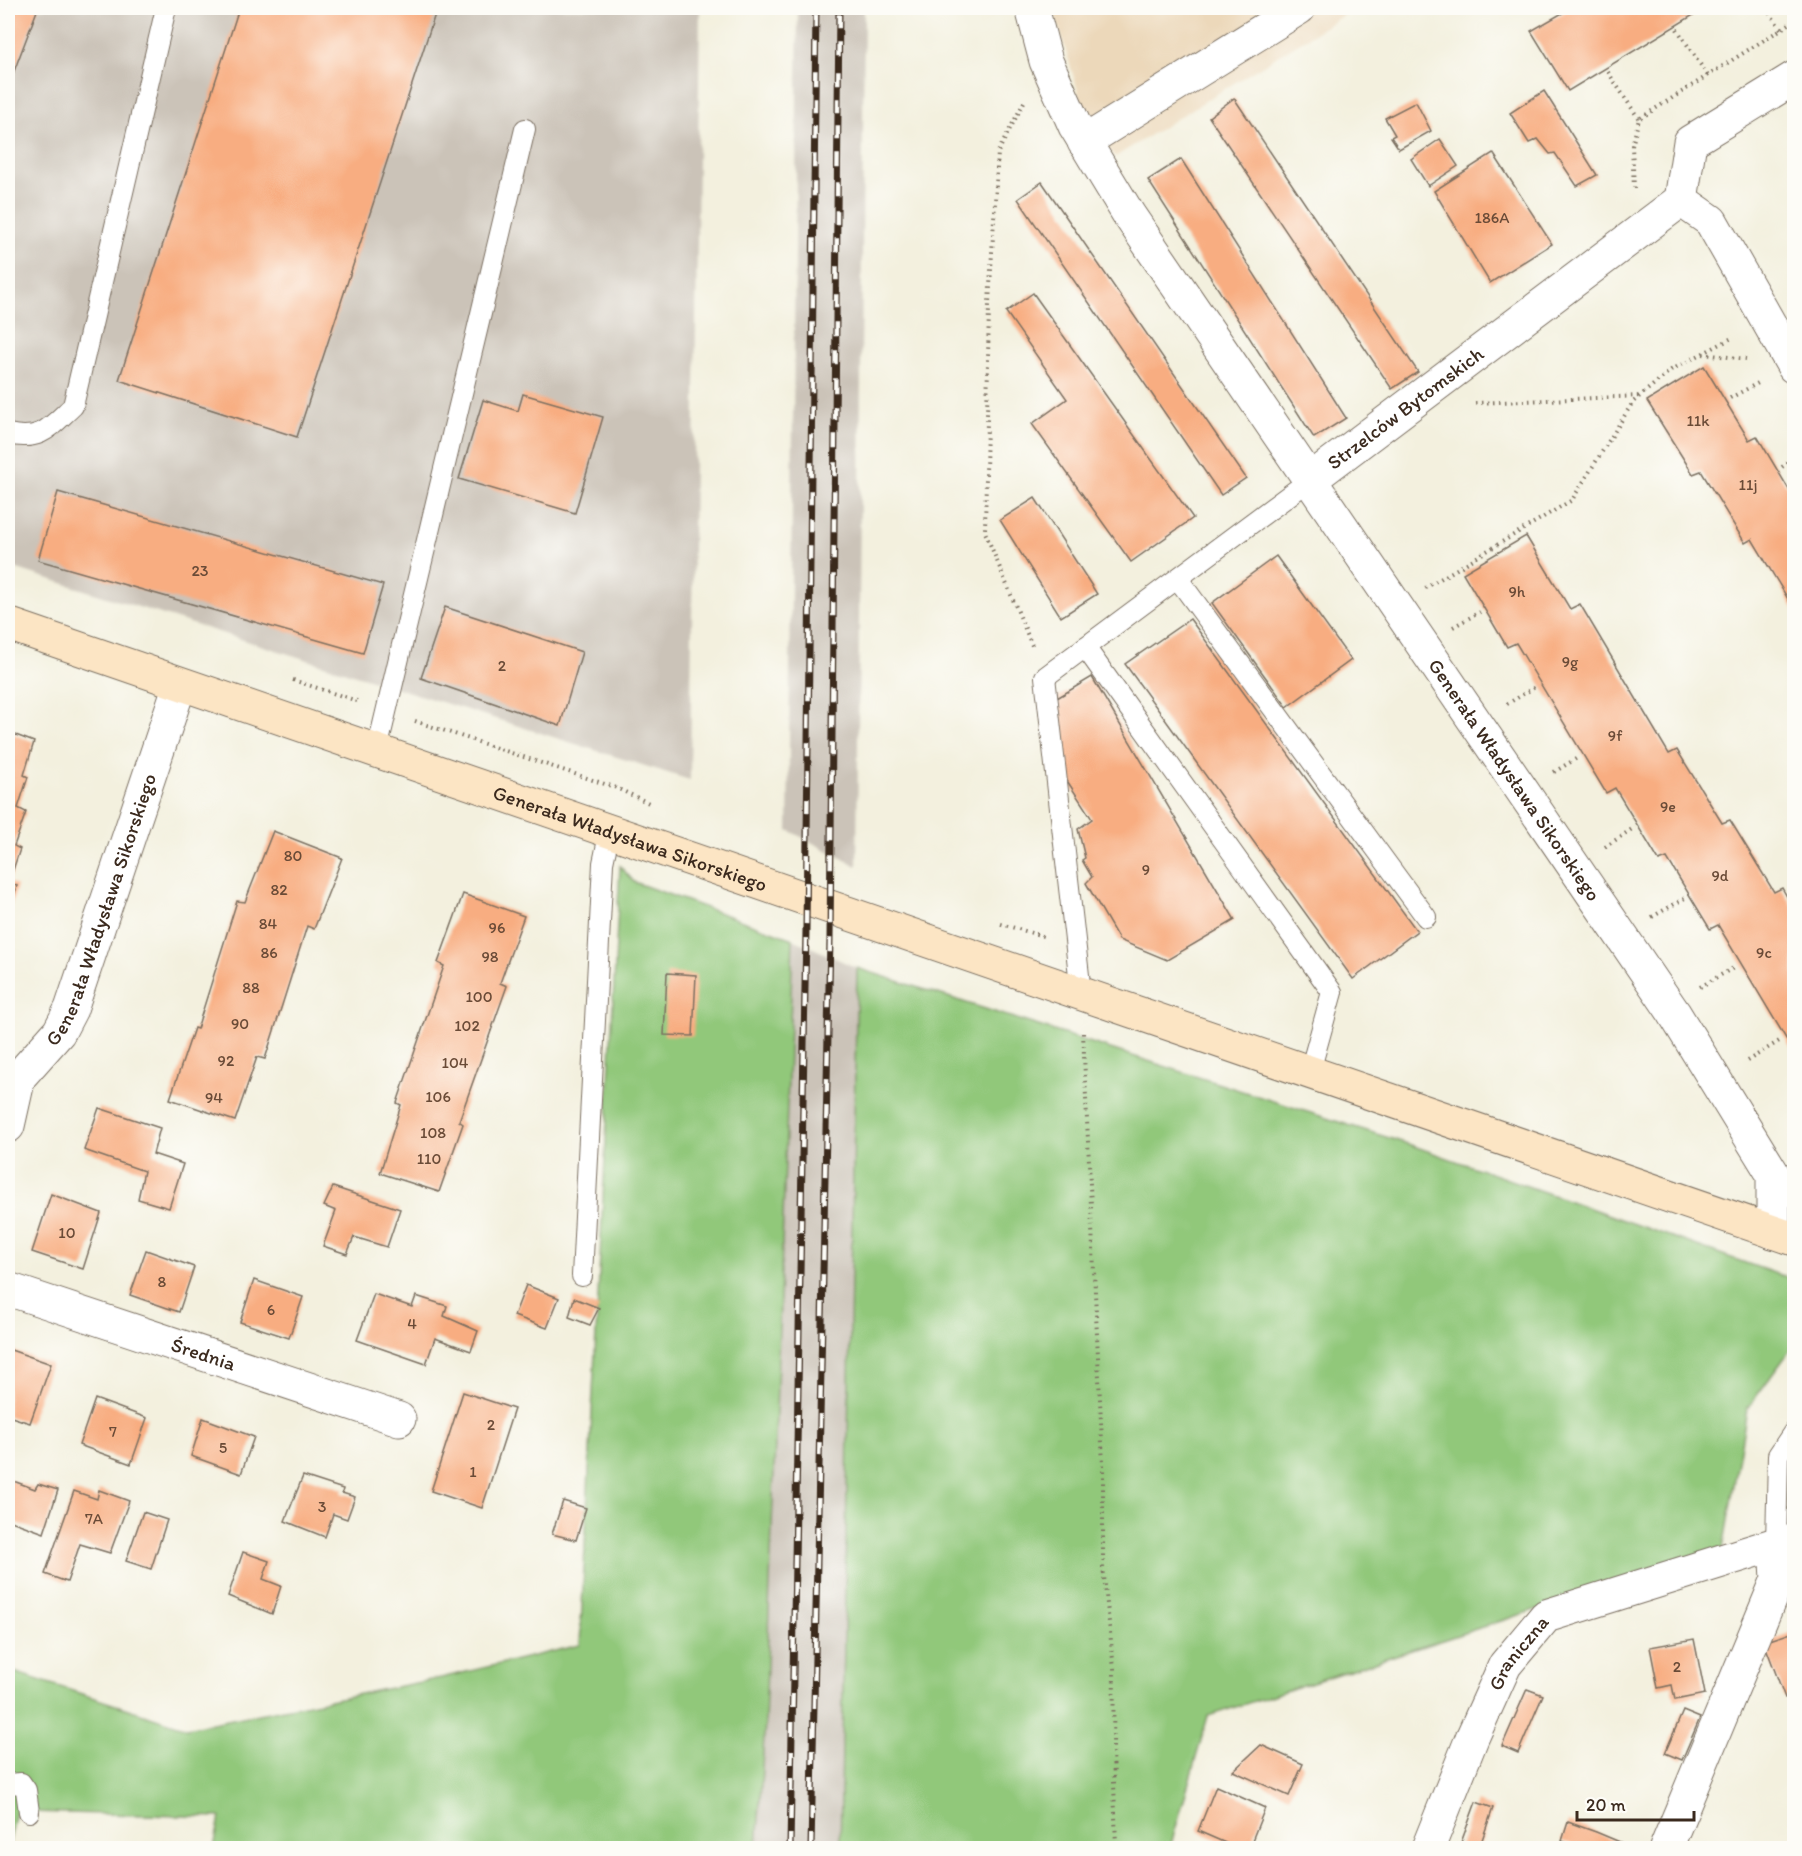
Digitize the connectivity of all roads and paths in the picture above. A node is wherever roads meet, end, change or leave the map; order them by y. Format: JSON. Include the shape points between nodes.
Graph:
{"nodes":[{"id":1,"x":166,"y":8,"type":"edge"},
{"id":2,"x":1032,"y":8,"type":"edge"},
{"id":3,"x":1299,"y":8,"type":"edge"},
{"id":4,"x":1766,"y":8,"type":"edge"},
{"id":5,"x":1677,"y":29,"type":"dead end"},
{"id":6,"x":1781,"y":29,"type":"dead end"},
{"id":7,"x":1046,"y":61,"type":"junction"},
{"id":8,"x":1608,"y":72,"type":"dead end"},
{"id":9,"x":1708,"y":76,"type":"dead end"},
{"id":10,"x":1794,"y":78,"type":"edge"},
{"id":11,"x":1639,"y":119,"type":"dead end"},
{"id":12,"x":525,"y":129,"type":"dead end"},
{"id":13,"x":1084,"y":141,"type":"junction"},
{"id":14,"x":1681,"y":200,"type":"junction"},
{"id":15,"x":1742,"y":332,"type":"dead end"},
{"id":16,"x":1703,"y":354,"type":"junction"},
{"id":17,"x":1750,"y":360,"type":"dead end"},
{"id":18,"x":1782,"y":372,"type":"edge"},
{"id":19,"x":1641,"y":396,"type":"junction"},
{"id":20,"x":1730,"y":398,"type":"dead end"},
{"id":21,"x":1470,"y":403,"type":"dead end"},
{"id":22,"x":8,"y":434,"type":"edge"},
{"id":23,"x":1794,"y":458,"type":"edge"},
{"id":24,"x":1782,"y":466,"type":"dead end"},
{"id":25,"x":1311,"y":479,"type":"junction"},
{"id":26,"x":1178,"y":579,"type":"junction"},
{"id":27,"x":1396,"y":605,"type":"junction"},
{"id":28,"x":1480,"y":612,"type":"dead end"},
{"id":29,"x":8,"y":624,"type":"edge"},
{"id":30,"x":1447,"y":631,"type":"dead end"},
{"id":31,"x":1085,"y":647,"type":"junction"},
{"id":32,"x":1045,"y":677,"type":"junction"},
{"id":33,"x":180,"y":684,"type":"junction"},
{"id":34,"x":1535,"y":687,"type":"dead end"},
{"id":35,"x":1502,"y":707,"type":"dead end"},
{"id":36,"x":377,"y":750,"type":"junction"},
{"id":37,"x":1580,"y":757,"type":"dead end"},
{"id":38,"x":1550,"y":775,"type":"dead end"},
{"id":39,"x":1635,"y":827,"type":"dead end"},
{"id":40,"x":610,"y":830,"type":"junction"},
{"id":41,"x":1600,"y":850,"type":"dead end"},
{"id":42,"x":1685,"y":898,"type":"dead end"},
{"id":43,"x":1426,"y":917,"type":"dead end"},
{"id":44,"x":1648,"y":920,"type":"dead end"},
{"id":45,"x":1735,"y":967,"type":"dead end"},
{"id":46,"x":1696,"y":989,"type":"dead end"},
{"id":47,"x":1081,"y":993,"type":"junction"},
{"id":48,"x":1781,"y":1040,"type":"dead end"},
{"id":49,"x":1745,"y":1062,"type":"dead end"},
{"id":50,"x":1310,"y":1071,"type":"junction"},
{"id":51,"x":8,"y":1126,"type":"edge"},
{"id":52,"x":1784,"y":1236,"type":"edge"},
{"id":53,"x":582,"y":1276,"type":"dead end"},
{"id":54,"x":8,"y":1289,"type":"edge"},
{"id":55,"x":399,"y":1419,"type":"dead end"},
{"id":56,"x":1794,"y":1431,"type":"edge"},
{"id":57,"x":1785,"y":1543,"type":"edge"},
{"id":58,"x":8,"y":1784,"type":"edge"},
{"id":59,"x":29,"y":1812,"type":"dead end"},
{"id":60,"x":1116,"y":1848,"type":"edge"},
{"id":61,"x":1428,"y":1848,"type":"edge"},
{"id":62,"x":1666,"y":1848,"type":"edge"}],
"edges":[{"from":1,"to":22,"type":"lane","via":[[73,406],[47,430],[26,438]]},
{"from":2,"to":7,"type":"street","name":"Strzelców Bytomskich"},
{"from":3,"to":13,"type":"street"},
{"from":4,"to":6,"type":"path"},
{"from":5,"to":9,"type":"path"},
{"from":7,"to":13,"type":"street","name":"Strzelców Bytomskich"},
{"from":7,"to":32,"type":"path","via":[[998,152],[989,303],[985,532]]},
{"from":8,"to":11,"type":"path"},
{"from":10,"to":14,"type":"street","via":[[1690,142]]},
{"from":12,"to":36,"type":"lane"},
{"from":13,"to":25,"type":"street","name":"Strzelców Bytomskich","via":[[1129,215]]},
{"from":14,"to":18,"type":"street","via":[[1711,221]]},
{"from":14,"to":25,"type":"street","name":"Strzelców Bytomskich"},
{"from":15,"to":16,"type":"path"},
{"from":16,"to":17,"type":"path"},
{"from":16,"to":19,"type":"path","via":[[1671,370]]},
{"from":18,"to":20,"type":"path"},
{"from":19,"to":21,"type":"path"},
{"from":19,"to":27,"type":"path","via":[[1633,402],[1572,500]]},
{"from":23,"to":24,"type":"path"},
{"from":25,"to":26,"type":"lane"},
{"from":25,"to":27,"type":"street","name":"Generała Władysława Sikorskiego"},
{"from":26,"to":31,"type":"lane"},
{"from":26,"to":43,"type":"lane"},
{"from":27,"to":52,"type":"street","name":"Generała Władysława Sikorskiego","via":[[1674,1013],[1773,1174]]},
{"from":28,"to":30,"type":"path"},
{"from":29,"to":33,"type":"street","name":"Generała Władysława Sikorskiego"},
{"from":31,"to":32,"type":"lane"},
{"from":31,"to":50,"type":"lane","via":[[1332,992]]},
{"from":32,"to":47,"type":"lane"},
{"from":33,"to":36,"type":"street","name":"Generała Władysława Sikorskiego"},
{"from":33,"to":51,"type":"street","name":"Generała Władysława Sikorskiego","via":[[71,1009],[58,1032],[19,1077]]},
{"from":34,"to":35,"type":"path"},
{"from":36,"to":40,"type":"street","name":"Generała Władysława Sikorskiego"},
{"from":37,"to":38,"type":"path"},
{"from":39,"to":41,"type":"path"},
{"from":40,"to":47,"type":"street","name":"Generała Władysława Sikorskiego"},
{"from":40,"to":53,"type":"lane","via":[[603,863]]},
{"from":42,"to":44,"type":"path"},
{"from":45,"to":46,"type":"path"},
{"from":47,"to":50,"type":"street","name":"Generała Władysława Sikorskiego"},
{"from":47,"to":60,"type":"path","via":[[1104,1465],[1103,1568],[1114,1669]]},
{"from":48,"to":49,"type":"path"},
{"from":50,"to":52,"type":"street","name":"Generała Władysława Sikorskiego"},
{"from":54,"to":55,"type":"street","name":"Średnia"},
{"from":56,"to":57,"type":"lane","via":[[1778,1455]]},
{"from":57,"to":61,"type":"street","name":"Graniczna","via":[[1546,1616],[1505,1665]]},
{"from":57,"to":62,"type":"street","via":[[1778,1579]]},
{"from":58,"to":59,"type":"lane","via":[[21,1783]]}]}
